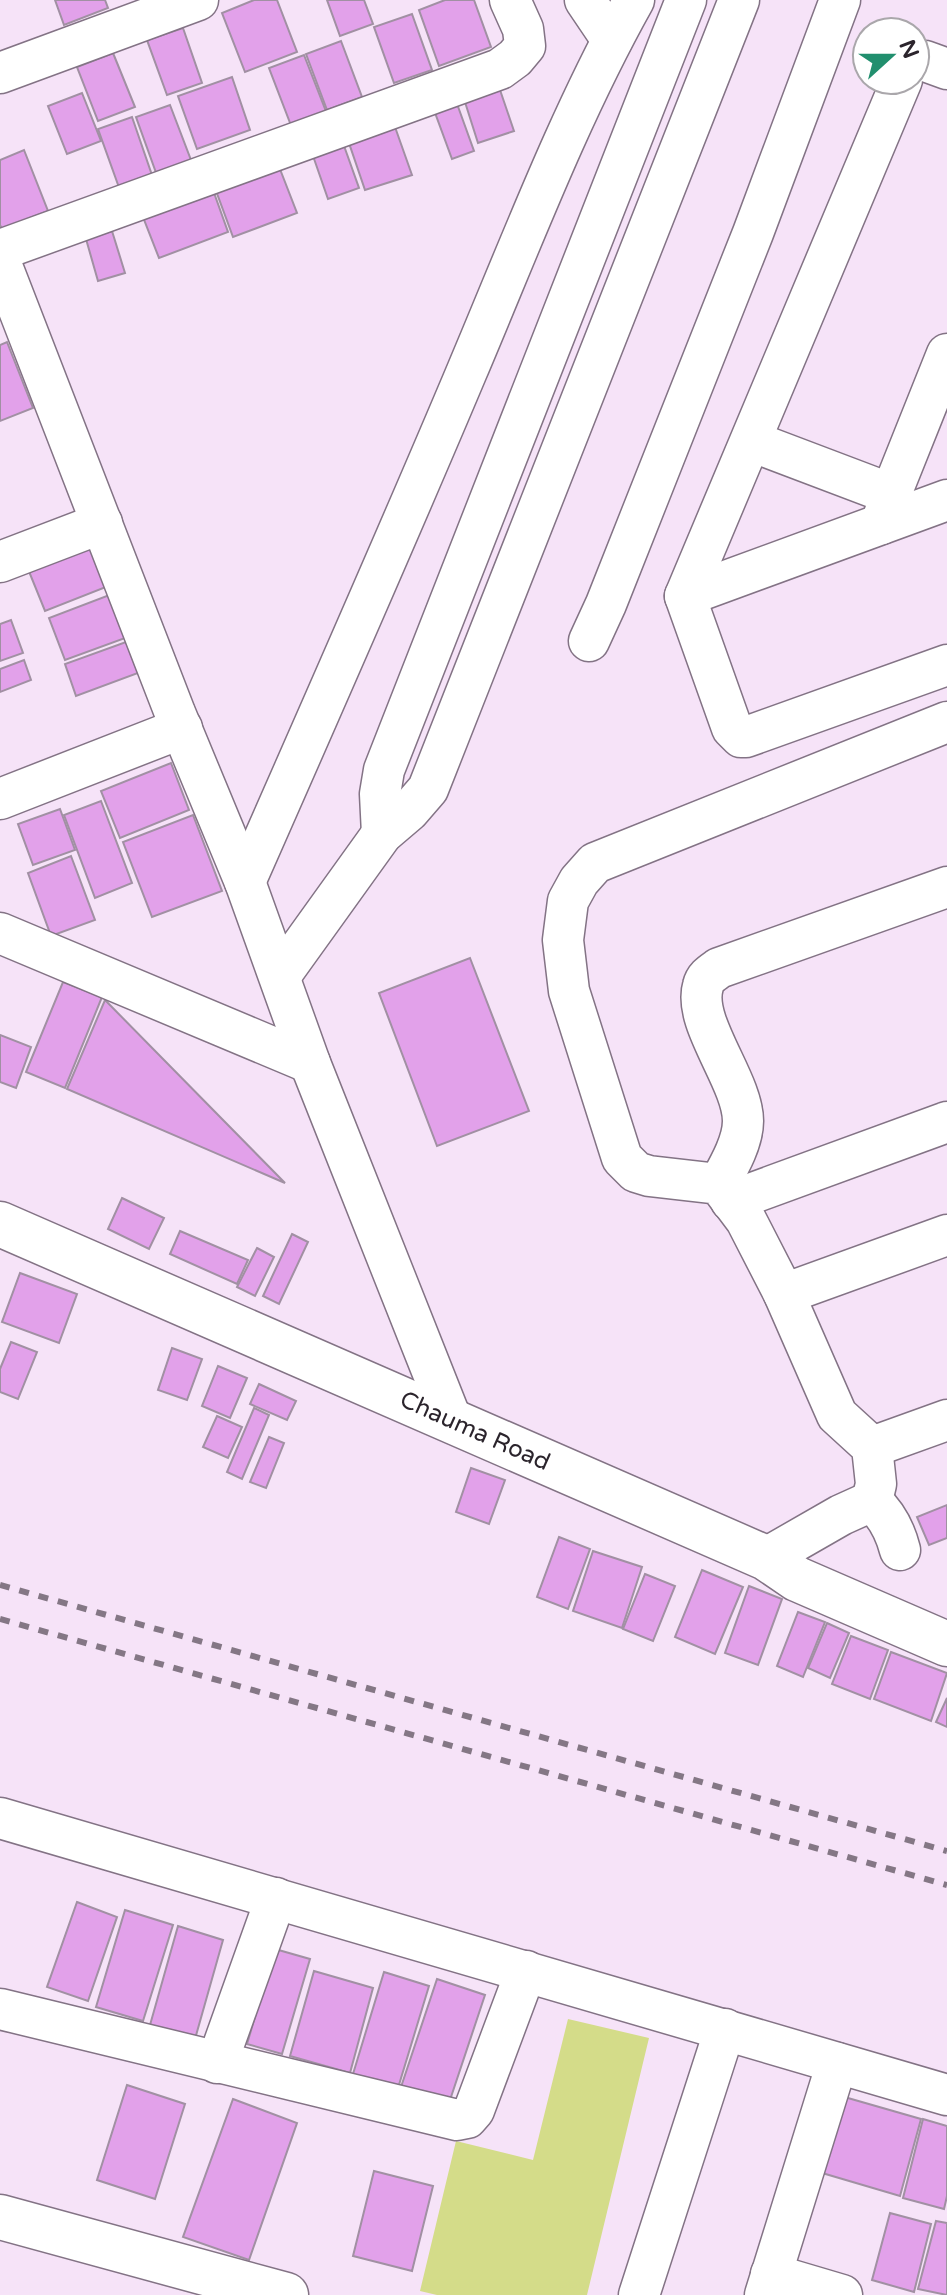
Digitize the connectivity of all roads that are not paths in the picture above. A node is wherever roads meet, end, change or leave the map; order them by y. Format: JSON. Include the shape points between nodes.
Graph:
{"nodes":[{"id":1,"x":198,"y":0,"type":"edge"},
{"id":2,"x":510,"y":0,"type":"edge"},
{"id":3,"x":585,"y":0,"type":"edge"},
{"id":4,"x":634,"y":0,"type":"edge"},
{"id":5,"x":686,"y":0,"type":"edge"},
{"id":6,"x":739,"y":0,"type":"edge"},
{"id":7,"x":840,"y":0,"type":"edge"},
{"id":8,"x":612,"y":40,"type":"junction"},
{"id":9,"x":0,"y":73,"type":"edge"},
{"id":10,"x":895,"y":96,"type":"edge"},
{"id":11,"x":0,"y":250,"type":"edge"},
{"id":12,"x":0,"y":261,"type":"edge"},
{"id":13,"x":8,"y":308,"type":"edge"},
{"id":14,"x":947,"y":354,"type":"edge"},
{"id":15,"x":751,"y":441,"type":"junction"},
{"id":16,"x":947,"y":500,"type":"edge"},
{"id":17,"x":886,"y":509,"type":"junction"},
{"id":18,"x":102,"y":523,"type":"junction"},
{"id":19,"x":0,"y":562,"type":"edge"},
{"id":20,"x":685,"y":596,"type":"junction"},
{"id":21,"x":589,"y":641,"type":"dead end"},
{"id":22,"x":947,"y":665,"type":"edge"},
{"id":23,"x":947,"y":722,"type":"edge"},
{"id":24,"x":182,"y":728,"type":"junction"},
{"id":25,"x":0,"y":799,"type":"edge"},
{"id":26,"x":382,"y":834,"type":"junction"},
{"id":27,"x":245,"y":882,"type":"junction"},
{"id":28,"x":947,"y":887,"type":"edge"},
{"id":29,"x":0,"y":933,"type":"edge"},
{"id":30,"x":280,"y":976,"type":"junction"},
{"id":31,"x":310,"y":1063,"type":"junction"},
{"id":32,"x":947,"y":1122,"type":"edge"},
{"id":33,"x":725,"y":1193,"type":"junction"},
{"id":34,"x":0,"y":1224,"type":"edge"},
{"id":35,"x":947,"y":1235,"type":"edge"},
{"id":36,"x":784,"y":1294,"type":"junction"},
{"id":37,"x":947,"y":1420,"type":"edge"},
{"id":38,"x":452,"y":1421,"type":"junction"},
{"id":39,"x":872,"y":1447,"type":"junction"},
{"id":40,"x":872,"y":1501,"type":"junction"},
{"id":41,"x":900,"y":1550,"type":"dead end"},
{"id":42,"x":766,"y":1558,"type":"junction"},
{"id":43,"x":947,"y":1644,"type":"edge"},
{"id":44,"x":0,"y":1818,"type":"edge"},
{"id":45,"x":276,"y":1898,"type":"junction"},
{"id":46,"x":526,"y":1971,"type":"junction"},
{"id":47,"x":0,"y":2009,"type":"edge"},
{"id":48,"x":725,"y":2029,"type":"junction"},
{"id":49,"x":217,"y":2063,"type":"junction"},
{"id":50,"x":837,"y":2063,"type":"junction"},
{"id":51,"x":947,"y":2095,"type":"edge"},
{"id":52,"x":0,"y":2217,"type":"edge"},
{"id":53,"x":768,"y":2284,"type":"edge"},
{"id":54,"x":286,"y":2295,"type":"edge"},
{"id":55,"x":639,"y":2295,"type":"edge"},
{"id":56,"x":842,"y":2295,"type":"edge"}],
"edges":[{"from":1,"to":9,"type":"street"},
{"from":2,"to":11,"type":"street","via":[[525,46],[500,69]]},
{"from":3,"to":8,"type":"street"},
{"from":4,"to":8,"type":"street"},
{"from":5,"to":26,"type":"street","via":[[384,770]]},
{"from":6,"to":26,"type":"street","via":[[428,789]]},
{"from":7,"to":21,"type":"street"},
{"from":8,"to":27,"type":"street"},
{"from":10,"to":15,"type":"street"},
{"from":12,"to":13,"type":"street"},
{"from":13,"to":18,"type":"street"},
{"from":14,"to":17,"type":"street"},
{"from":15,"to":17,"type":"street"},
{"from":15,"to":20,"type":"street"},
{"from":16,"to":17,"type":"street"},
{"from":17,"to":20,"type":"street"},
{"from":18,"to":19,"type":"street"},
{"from":18,"to":24,"type":"street"},
{"from":20,"to":22,"type":"street","via":[[732,728],[741,737]]},
{"from":23,"to":33,"type":"street","via":[[595,863],[568,901],[563,940],[569,991],[622,1158],[636,1172]]},
{"from":24,"to":25,"type":"street"},
{"from":24,"to":27,"type":"street"},
{"from":26,"to":30,"type":"street"},
{"from":27,"to":30,"type":"street"},
{"from":28,"to":33,"type":"street","via":[[709,975],[702,1009],[740,1102],[743,1122]]},
{"from":29,"to":31,"type":"street"},
{"from":30,"to":31,"type":"street"},
{"from":31,"to":38,"type":"street"},
{"from":32,"to":33,"type":"street"},
{"from":33,"to":36,"type":"street","via":[[746,1220]]},
{"from":34,"to":38,"type":"street","name":"Chauma Road"},
{"from":35,"to":36,"type":"street"},
{"from":36,"to":39,"type":"street","via":[[837,1415]]},
{"from":37,"to":39,"type":"street"},
{"from":38,"to":42,"type":"street","name":"Chauma Road"},
{"from":39,"to":40,"type":"street"},
{"from":40,"to":41,"type":"street","via":[[888,1517]]},
{"from":40,"to":42,"type":"street"},
{"from":42,"to":43,"type":"street","name":"Chauma Road","via":[[797,1579]]},
{"from":44,"to":45,"type":"street"},
{"from":45,"to":46,"type":"street"},
{"from":45,"to":49,"type":"street"},
{"from":46,"to":48,"type":"street"},
{"from":46,"to":49,"type":"street","via":[[467,2118],[443,2118]]},
{"from":47,"to":49,"type":"street"},
{"from":48,"to":50,"type":"street"},
{"from":48,"to":55,"type":"street"},
{"from":50,"to":51,"type":"street"},
{"from":50,"to":53,"type":"street"},
{"from":52,"to":54,"type":"street"},
{"from":53,"to":56,"type":"street"}]}
